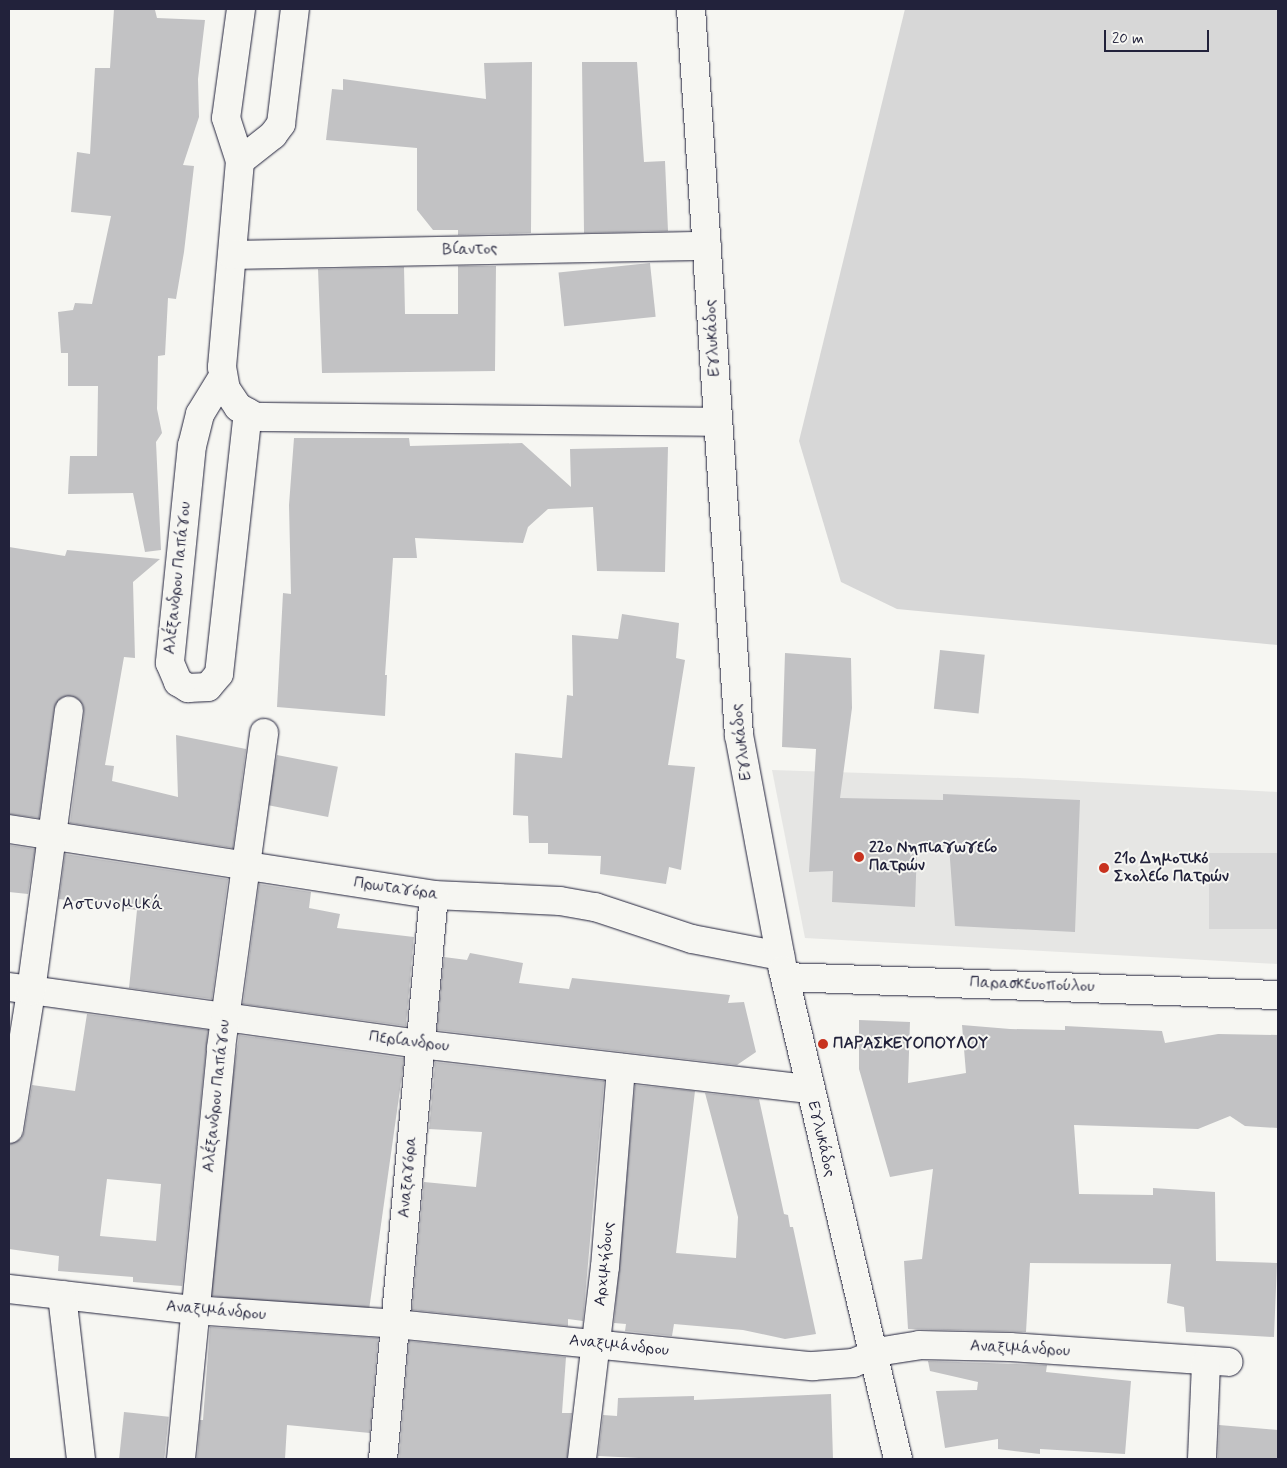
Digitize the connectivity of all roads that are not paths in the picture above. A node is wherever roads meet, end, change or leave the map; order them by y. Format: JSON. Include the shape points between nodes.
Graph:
{"nodes":[{"id":1,"x":241,"y":9,"type":"edge"},
{"id":2,"x":295,"y":9,"type":"edge"},
{"id":3,"x":691,"y":9,"type":"edge"},
{"id":4,"x":240,"y":161,"type":"junction"},
{"id":5,"x":707,"y":246,"type":"junction"},
{"id":6,"x":232,"y":255,"type":"junction"},
{"id":7,"x":222,"y":378,"type":"junction"},
{"id":8,"x":252,"y":415,"type":"junction"},
{"id":9,"x":717,"y":422,"type":"junction"},
{"id":10,"x":69,"y":711,"type":"dead end"},
{"id":11,"x":264,"y":733,"type":"dead end"},
{"id":12,"x":9,"y":830,"type":"edge"},
{"id":13,"x":52,"y":836,"type":"junction"},
{"id":14,"x":245,"y":867,"type":"junction"},
{"id":15,"x":434,"y":895,"type":"junction"},
{"id":16,"x":783,"y":966,"type":"junction"},
{"id":17,"x":20,"y":989,"type":"edge"},
{"id":18,"x":1278,"y":995,"type":"edge"},
{"id":19,"x":225,"y":1018,"type":"junction"},
{"id":20,"x":419,"y":1044,"type":"junction"},
{"id":21,"x":621,"y":1068,"type":"junction"},
{"id":22,"x":810,"y":1089,"type":"junction"},
{"id":23,"x":9,"y":1129,"type":"edge"},
{"id":24,"x":9,"y":1289,"type":"edge"},
{"id":25,"x":62,"y":1295,"type":"junction"},
{"id":26,"x":193,"y":1310,"type":"junction"},
{"id":27,"x":396,"y":1324,"type":"junction"},
{"id":28,"x":596,"y":1344,"type":"junction"},
{"id":29,"x":873,"y":1355,"type":"junction"},
{"id":30,"x":81,"y":1459,"type":"edge"},
{"id":31,"x":181,"y":1459,"type":"edge"},
{"id":32,"x":383,"y":1459,"type":"edge"},
{"id":33,"x":582,"y":1459,"type":"edge"},
{"id":34,"x":898,"y":1459,"type":"edge"},
{"id":35,"x":1202,"y":1459,"type":"edge"}],
"edges":[{"from":1,"to":4,"type":"street","name":"Αλέξανδρου Παπάγου","via":[[226,118]]},
{"from":2,"to":4,"type":"street","via":[[281,124],[273,135]]},
{"from":3,"to":5,"type":"street","name":"Εγλυκάδος"},
{"from":4,"to":6,"type":"street","name":"Αλέξανδρου Παπάγου"},
{"from":5,"to":6,"type":"street","name":"Βίαντος"},
{"from":5,"to":9,"type":"street","name":"Εγλυκάδος"},
{"from":6,"to":7,"type":"street","name":"Αλέξανδρου Παπάγου"},
{"from":7,"to":8,"type":"street","via":[[231,398]]},
{"from":7,"to":8,"type":"street","name":"Αλέξανδρου Παπάγου","via":[[200,414],[191,454],[170,663],[178,682],[188,688],[208,687],[219,674]]},
{"from":8,"to":9,"type":"street"},
{"from":9,"to":16,"type":"street","name":"Εγλυκάδος","via":[[740,735]]},
{"from":10,"to":13,"type":"street"},
{"from":11,"to":14,"type":"street","name":"Αλέξανδρου Παπάγου"},
{"from":12,"to":13,"type":"street","name":"Πρωταγόρα"},
{"from":13,"to":14,"type":"street","name":"Πρωταγόρα"},
{"from":13,"to":17,"type":"street"},
{"from":14,"to":15,"type":"street","name":"Πρωταγόρα"},
{"from":14,"to":19,"type":"street","name":"Αλέξανδρου Παπάγου"},
{"from":15,"to":16,"type":"street","name":"Πρωταγόρα","via":[[560,901],[595,907]]},
{"from":15,"to":20,"type":"street","name":"Αναξαγόρα"},
{"from":16,"to":18,"type":"street","name":"Παρασκευοπούλου"},
{"from":16,"to":22,"type":"street","name":"Εγλυκάδος"},
{"from":17,"to":19,"type":"street","name":"Περίανδρου"},
{"from":17,"to":23,"type":"street"},
{"from":19,"to":20,"type":"street","name":"Περίανδρου"},
{"from":19,"to":26,"type":"street","name":"Αλέξανδρου Παπάγου"},
{"from":20,"to":21,"type":"street","name":"Περίανδρου"},
{"from":20,"to":27,"type":"street","name":"Αναξαγόρα"},
{"from":21,"to":22,"type":"street","name":"Περίανδρου"},
{"from":21,"to":28,"type":"street","name":"Αρχιμήδους"},
{"from":22,"to":29,"type":"street","name":"Εγλυκάδος"},
{"from":24,"to":25,"type":"street","name":"Αναξιμάνδρου"},
{"from":25,"to":26,"type":"street","name":"Αναξιμάνδρου"},
{"from":25,"to":30,"type":"street"},
{"from":26,"to":27,"type":"street","name":"Αναξιμάνδρου"},
{"from":26,"to":31,"type":"street","name":"Αλέξανδρου Παπάγου"},
{"from":27,"to":28,"type":"street","name":"Αναξιμάνδρου"},
{"from":27,"to":32,"type":"street","name":"Αναξαγόρα"},
{"from":28,"to":29,"type":"street","name":"Αναξιμάνδρου","via":[[824,1366],[853,1364]]},
{"from":28,"to":33,"type":"street","name":"Αρχιμήδους"},
{"from":29,"to":34,"type":"street","name":"Εγλυκάδος"},
{"from":29,"to":35,"type":"street","name":"Αναξιμάνδρου","via":[[909,1345],[1010,1347],[1217,1363]]}]}
